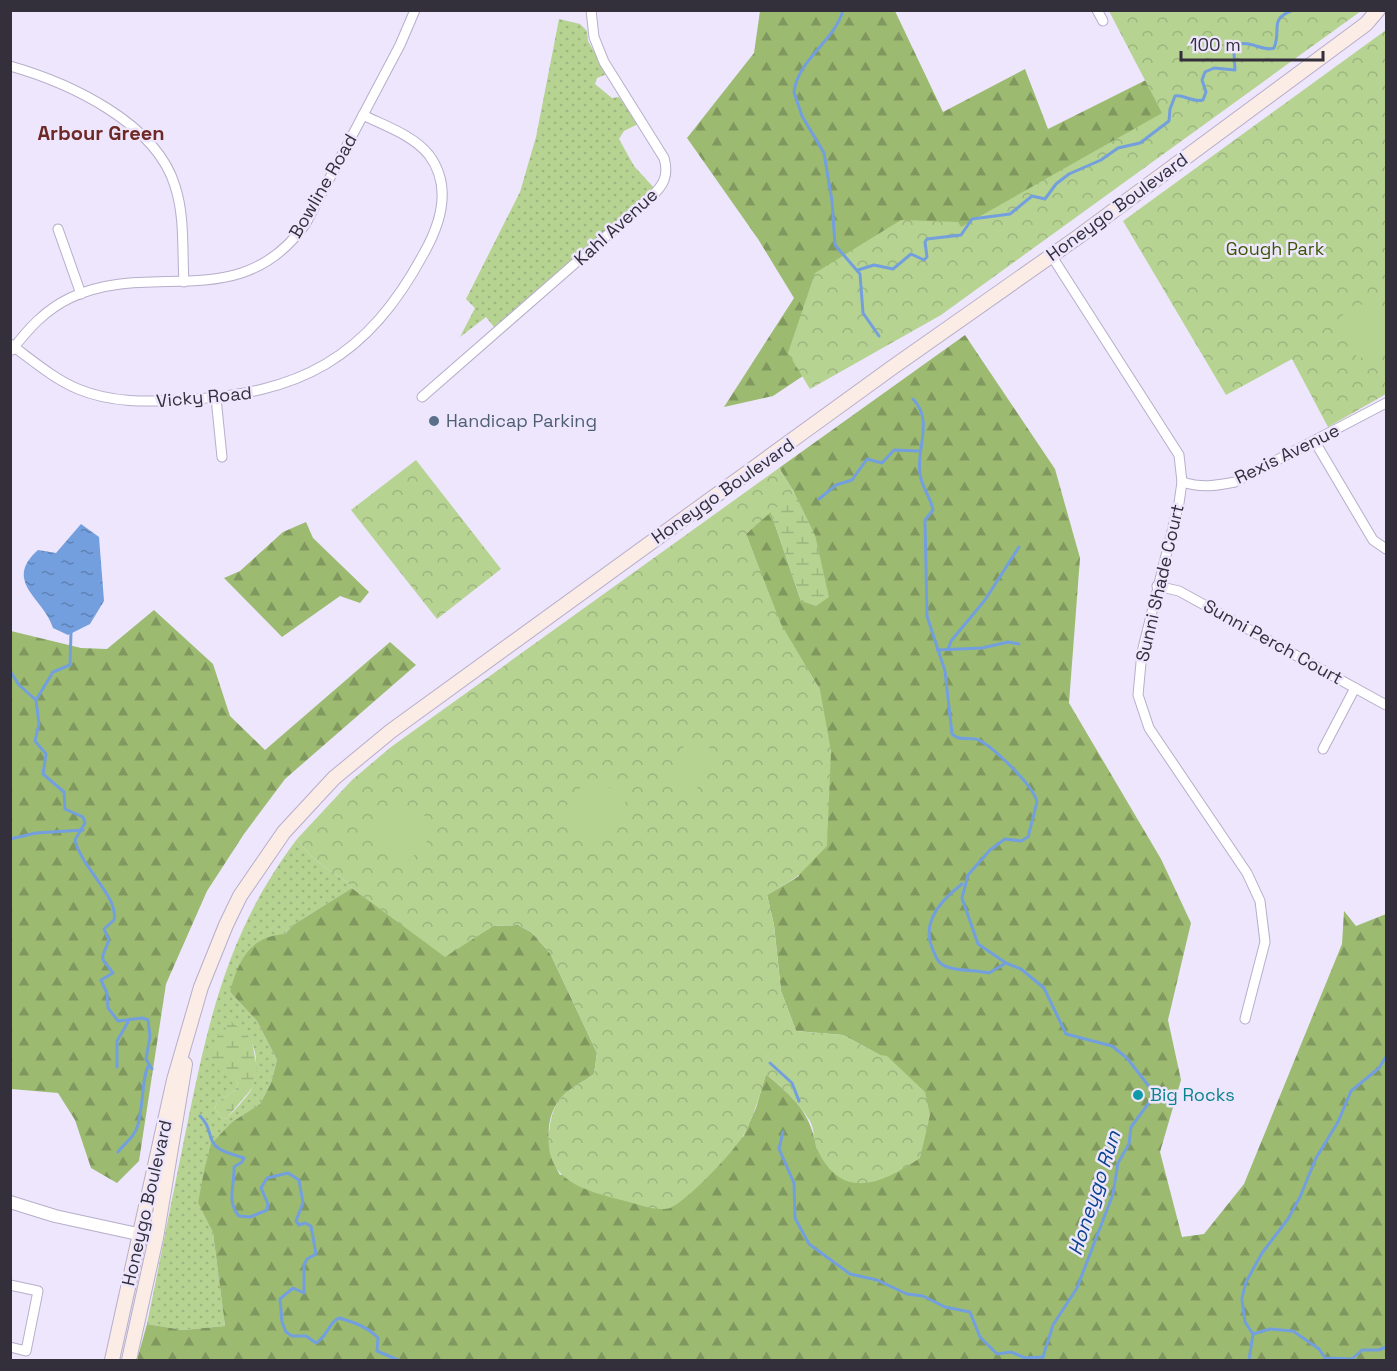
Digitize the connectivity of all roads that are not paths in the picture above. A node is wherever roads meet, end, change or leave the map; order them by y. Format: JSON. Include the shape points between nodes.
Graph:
{"nodes":[{"id":1,"x":415,"y":10,"type":"edge"},
{"id":2,"x":591,"y":10,"type":"edge"},
{"id":3,"x":1097,"y":10,"type":"edge"},
{"id":4,"x":1378,"y":10,"type":"edge"},
{"id":5,"x":1386,"y":17,"type":"edge"},
{"id":6,"x":1103,"y":21,"type":"dead end"},
{"id":7,"x":1366,"y":24,"type":"junction"},
{"id":8,"x":10,"y":66,"type":"edge"},
{"id":9,"x":363,"y":115,"type":"junction"},
{"id":10,"x":58,"y":229,"type":"dead end"},
{"id":11,"x":1051,"y":255,"type":"junction"},
{"id":12,"x":184,"y":282,"type":"junction"},
{"id":13,"x":81,"y":294,"type":"junction"},
{"id":14,"x":12,"y":347,"type":"edge"},
{"id":15,"x":422,"y":397,"type":"dead end"},
{"id":16,"x":216,"y":398,"type":"junction"},
{"id":17,"x":1386,"y":403,"type":"edge"},
{"id":18,"x":1315,"y":442,"type":"junction"},
{"id":19,"x":222,"y":457,"type":"dead end"},
{"id":20,"x":1182,"y":482,"type":"junction"},
{"id":21,"x":1386,"y":549,"type":"edge"},
{"id":22,"x":1157,"y":586,"type":"junction"},
{"id":23,"x":1355,"y":687,"type":"junction"},
{"id":24,"x":1386,"y":705,"type":"edge"},
{"id":25,"x":1323,"y":749,"type":"dead end"},
{"id":26,"x":1245,"y":1019,"type":"dead end"},
{"id":27,"x":186,"y":1047,"type":"junction"},
{"id":28,"x":10,"y":1202,"type":"edge"},
{"id":29,"x":139,"y":1234,"type":"junction"},
{"id":30,"x":156,"y":1238,"type":"junction"},
{"id":31,"x":10,"y":1285,"type":"edge"},
{"id":32,"x":10,"y":1347,"type":"edge"},
{"id":33,"x":112,"y":1360,"type":"edge"},
{"id":34,"x":129,"y":1360,"type":"edge"}],
"edges":[{"from":1,"to":9,"type":"street","name":"Bowline Road"},
{"from":2,"to":15,"type":"street","name":"Kahl Avenue","via":[[594,37],[604,63],[664,158],[666,178],[651,197]]},
{"from":3,"to":6,"type":"street"},
{"from":4,"to":7,"type":"main road","name":"Honeygo Boulevard"},
{"from":5,"to":7,"type":"main road","name":"Honeygo Boulevard"},
{"from":7,"to":11,"type":"main road","name":"Honeygo Boulevard"},
{"from":8,"to":12,"type":"street","via":[[75,92],[130,124],[154,145],[176,186]]},
{"from":9,"to":12,"type":"street","name":"Bowline Road","via":[[306,223],[288,245],[263,264],[237,275]]},
{"from":9,"to":16,"type":"street","name":"Vicky Road","via":[[416,142],[434,165],[442,198],[433,238],[393,305],[345,350],[288,383],[255,393]]},
{"from":10,"to":13,"type":"street"},
{"from":11,"to":20,"type":"street","name":"Sunni Shade Court","via":[[1179,455]]},
{"from":11,"to":27,"type":"main road","name":"Honeygo Boulevard","via":[[410,717],[334,778],[284,832],[240,896],[201,987]]},
{"from":12,"to":13,"type":"street","name":"Bowline Road","via":[[108,287]]},
{"from":13,"to":14,"type":"street","name":"Bowline Road","via":[[47,311]]},
{"from":14,"to":16,"type":"street","name":"Vicky Road","via":[[69,385],[98,396],[146,402]]},
{"from":16,"to":19,"type":"street"},
{"from":17,"to":18,"type":"street","name":"Rexis Avenue"},
{"from":18,"to":20,"type":"street","name":"Rexis Avenue","via":[[1235,482],[1205,487]]},
{"from":18,"to":21,"type":"street","via":[[1373,540]]},
{"from":20,"to":22,"type":"street","name":"Sunni Shade Court"},
{"from":22,"to":23,"type":"street","name":"Sunni Perch Court","via":[[1179,591]]},
{"from":22,"to":26,"type":"street","name":"Sunni Shade Court","via":[[1142,652],[1138,695],[1149,728],[1247,873],[1260,901],[1264,948]]},
{"from":23,"to":24,"type":"street","name":"Sunni Perch Court"},
{"from":23,"to":25,"type":"street"},
{"from":27,"to":29,"type":"main road","name":"Honeygo Boulevard","via":[[174,1080]]},
{"from":27,"to":30,"type":"main road","name":"Honeygo Boulevard","via":[[184,1081]]},
{"from":28,"to":29,"type":"street"},
{"from":29,"to":30,"type":"street"},
{"from":29,"to":33,"type":"main road","name":"Honeygo Boulevard"},
{"from":30,"to":34,"type":"main road","name":"Honeygo Boulevard"},
{"from":31,"to":32,"type":"street","via":[[38,1291],[26,1351]]}]}
